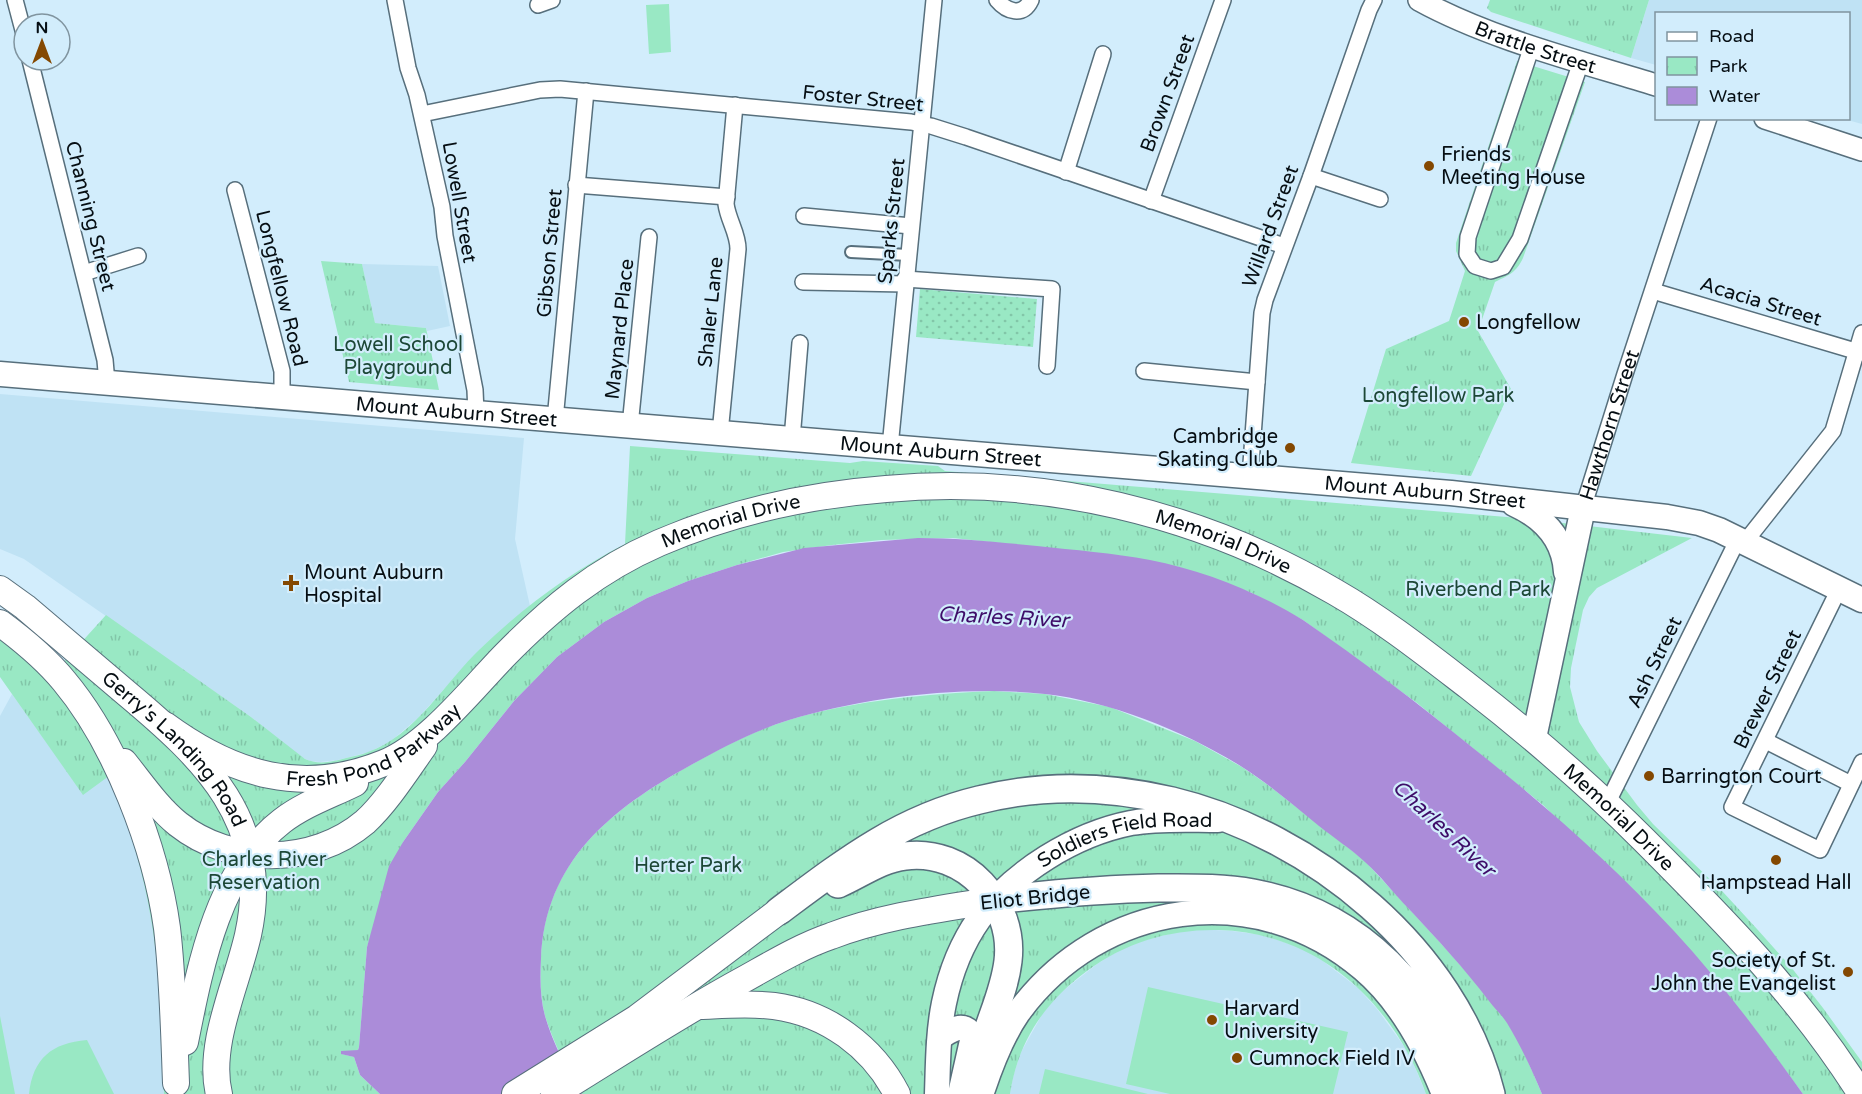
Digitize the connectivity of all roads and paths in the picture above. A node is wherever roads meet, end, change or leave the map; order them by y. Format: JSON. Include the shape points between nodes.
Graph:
{"nodes":[{"id":1,"x":395,"y":0,"type":"edge"},
{"id":2,"x":934,"y":0,"type":"edge"},
{"id":3,"x":997,"y":0,"type":"edge"},
{"id":4,"x":1031,"y":0,"type":"edge"},
{"id":5,"x":1223,"y":0,"type":"edge"},
{"id":6,"x":1374,"y":0,"type":"edge"},
{"id":7,"x":1419,"y":0,"type":"edge"},
{"id":8,"x":1532,"y":46,"type":"junction"},
{"id":9,"x":1103,"y":54,"type":"dead end"},
{"id":10,"x":1581,"y":62,"type":"junction"},
{"id":11,"x":33,"y":72,"type":"edge"},
{"id":12,"x":1655,"y":85,"type":"edge"},
{"id":13,"x":586,"y":91,"type":"junction"},
{"id":14,"x":735,"y":105,"type":"junction"},
{"id":15,"x":422,"y":114,"type":"junction"},
{"id":16,"x":1708,"y":120,"type":"edge"},
{"id":17,"x":1771,"y":120,"type":"edge"},
{"id":18,"x":922,"y":125,"type":"junction"},
{"id":19,"x":1862,"y":150,"type":"edge"},
{"id":20,"x":1066,"y":172,"type":"junction"},
{"id":21,"x":1311,"y":176,"type":"junction"},
{"id":22,"x":576,"y":185,"type":"junction"},
{"id":23,"x":236,"y":190,"type":"dead end"},
{"id":24,"x":727,"y":197,"type":"junction"},
{"id":25,"x":1380,"y":199,"type":"dead end"},
{"id":26,"x":1151,"y":201,"type":"junction"},
{"id":27,"x":804,"y":216,"type":"dead end"},
{"id":28,"x":911,"y":226,"type":"junction"},
{"id":29,"x":649,"y":237,"type":"dead end"},
{"id":30,"x":1284,"y":246,"type":"junction"},
{"id":31,"x":851,"y":252,"type":"dead end"},
{"id":32,"x":908,"y":255,"type":"junction"},
{"id":33,"x":138,"y":256,"type":"dead end"},
{"id":34,"x":84,"y":273,"type":"junction"},
{"id":35,"x":803,"y":282,"type":"dead end"},
{"id":36,"x":905,"y":282,"type":"junction"},
{"id":37,"x":1653,"y":291,"type":"junction"},
{"id":38,"x":1862,"y":333,"type":"edge"},
{"id":39,"x":800,"y":343,"type":"dead end"},
{"id":40,"x":1859,"y":352,"type":"edge"},
{"id":41,"x":1047,"y":366,"type":"dead end"},
{"id":42,"x":1144,"y":371,"type":"dead end"},
{"id":43,"x":0,"y":374,"type":"edge"},
{"id":44,"x":1257,"y":382,"type":"junction"},
{"id":45,"x":107,"y":383,"type":"junction"},
{"id":46,"x":282,"y":397,"type":"junction"},
{"id":47,"x":476,"y":413,"type":"junction"},
{"id":48,"x":555,"y":420,"type":"junction"},
{"id":49,"x":630,"y":426,"type":"junction"},
{"id":50,"x":720,"y":433,"type":"junction"},
{"id":51,"x":792,"y":439,"type":"junction"},
{"id":52,"x":890,"y":447,"type":"junction"},
{"id":53,"x":1250,"y":477,"type":"junction"},
{"id":54,"x":1497,"y":498,"type":"junction"},
{"id":55,"x":1583,"y":508,"type":"junction"},
{"id":56,"x":1742,"y":541,"type":"junction"},
{"id":57,"x":1566,"y":587,"type":"junction"},
{"id":58,"x":0,"y":589,"type":"edge"},
{"id":59,"x":1839,"y":589,"type":"junction"},
{"id":60,"x":1862,"y":600,"type":"edge"},
{"id":61,"x":0,"y":623,"type":"edge"},
{"id":62,"x":448,"y":715,"type":"junction"},
{"id":63,"x":92,"y":722,"type":"junction"},
{"id":64,"x":165,"y":725,"type":"junction"},
{"id":65,"x":1534,"y":738,"type":"junction"},
{"id":66,"x":1766,"y":741,"type":"junction"},
{"id":67,"x":396,"y":758,"type":"junction"},
{"id":68,"x":1862,"y":762,"type":"edge"},
{"id":69,"x":1851,"y":784,"type":"junction"},
{"id":70,"x":1607,"y":804,"type":"junction"},
{"id":71,"x":1232,"y":821,"type":"junction"},
{"id":72,"x":249,"y":854,"type":"junction"},
{"id":73,"x":995,"y":900,"type":"junction"},
{"id":74,"x":779,"y":911,"type":"junction"},
{"id":75,"x":697,"y":1006,"type":"junction"},
{"id":76,"x":222,"y":1028,"type":"junction"},
{"id":77,"x":940,"y":1037,"type":"junction"},
{"id":78,"x":606,"y":1050,"type":"junction"},
{"id":79,"x":177,"y":1088,"type":"edge"},
{"id":80,"x":208,"y":1094,"type":"edge"},
{"id":81,"x":219,"y":1094,"type":"edge"},
{"id":82,"x":515,"y":1094,"type":"edge"},
{"id":83,"x":554,"y":1094,"type":"edge"},
{"id":84,"x":897,"y":1094,"type":"edge"},
{"id":85,"x":937,"y":1094,"type":"edge"},
{"id":86,"x":960,"y":1094,"type":"edge"},
{"id":87,"x":976,"y":1094,"type":"edge"},
{"id":88,"x":981,"y":1094,"type":"edge"},
{"id":89,"x":1444,"y":1094,"type":"edge"},
{"id":90,"x":1467,"y":1094,"type":"edge"},
{"id":91,"x":1491,"y":1094,"type":"edge"},
{"id":92,"x":1861,"y":1094,"type":"edge"}],
"edges":[{"from":1,"to":15,"type":"street","name":"Lowell Street","via":[[410,77]]},
{"from":2,"to":18,"type":"street","name":"Sparks Street"},
{"from":3,"to":4,"type":"street","via":[[1007,10],[1018,11]]},
{"from":5,"to":26,"type":"street","name":"Brown Street"},
{"from":6,"to":21,"type":"street","name":"Willard Street"},
{"from":7,"to":8,"type":"main road","name":"Brattle Street"},
{"from":8,"to":10,"type":"main road","name":"Brattle Street"},
{"from":8,"to":10,"type":"street","via":[[1468,237],[1467,254],[1475,266],[1491,270],[1503,267],[1520,240]]},
{"from":9,"to":20,"type":"street"},
{"from":10,"to":12,"type":"main road","name":"Brattle Street"},
{"from":11,"to":34,"type":"street","name":"Channing Street"},
{"from":13,"to":14,"type":"street","name":"Foster Street"},
{"from":13,"to":15,"type":"street","name":"Foster Street","via":[[547,89]]},
{"from":13,"to":22,"type":"street","name":"Gibson Street"},
{"from":14,"to":18,"type":"street","name":"Foster Street"},
{"from":14,"to":24,"type":"street","name":"Shaler Lane"},
{"from":15,"to":47,"type":"street","name":"Lowell Street","via":[[442,207]]},
{"from":16,"to":37,"type":"street","name":"Hawthorn Street"},
{"from":17,"to":19,"type":"main road"},
{"from":18,"to":20,"type":"street","name":"Foster Street"},
{"from":18,"to":28,"type":"street","name":"Sparks Street"},
{"from":20,"to":26,"type":"street","name":"Foster Street"},
{"from":21,"to":25,"type":"street"},
{"from":21,"to":30,"type":"street","name":"Willard Street"},
{"from":22,"to":24,"type":"street"},
{"from":22,"to":48,"type":"street","name":"Gibson Street"},
{"from":23,"to":46,"type":"street","name":"Longfellow Road","via":[[282,371]]},
{"from":24,"to":50,"type":"street","name":"Shaler Lane","via":[[738,249]]},
{"from":26,"to":30,"type":"street","name":"Foster Street"},
{"from":27,"to":28,"type":"street"},
{"from":28,"to":32,"type":"street","name":"Sparks Street"},
{"from":29,"to":49,"type":"street","name":"Maynard Place"},
{"from":30,"to":44,"type":"street","name":"Willard Street","via":[[1264,306]]},
{"from":31,"to":32,"type":"street"},
{"from":32,"to":36,"type":"street","name":"Sparks Street"},
{"from":33,"to":34,"type":"street"},
{"from":34,"to":45,"type":"street","name":"Channing Street"},
{"from":35,"to":36,"type":"street"},
{"from":36,"to":41,"type":"street","via":[[1052,289]]},
{"from":36,"to":52,"type":"street","name":"Sparks Street"},
{"from":37,"to":40,"type":"street","name":"Acacia Street"},
{"from":37,"to":55,"type":"street","name":"Hawthorn Street"},
{"from":38,"to":40,"type":"street","name":"Ash Street"},
{"from":39,"to":51,"type":"street"},
{"from":40,"to":56,"type":"street","name":"Ash Street","via":[[1833,431]]},
{"from":42,"to":44,"type":"street"},
{"from":43,"to":45,"type":"main road","name":"Mount Auburn Street"},
{"from":44,"to":53,"type":"street","name":"Willard Street"},
{"from":45,"to":46,"type":"main road","name":"Mount Auburn Street"},
{"from":46,"to":47,"type":"main road","name":"Mount Auburn Street"},
{"from":47,"to":48,"type":"main road","name":"Mount Auburn Street"},
{"from":48,"to":49,"type":"main road","name":"Mount Auburn Street"},
{"from":49,"to":50,"type":"main road","name":"Mount Auburn Street"},
{"from":50,"to":51,"type":"main road","name":"Mount Auburn Street"},
{"from":51,"to":52,"type":"main road","name":"Mount Auburn Street"},
{"from":52,"to":53,"type":"main road","name":"Mount Auburn Street"},
{"from":53,"to":54,"type":"main road","name":"Mount Auburn Street"},
{"from":54,"to":55,"type":"main road","name":"Mount Auburn Street"},
{"from":54,"to":57,"type":"main road","via":[[1528,511],[1550,528],[1564,558]]},
{"from":55,"to":56,"type":"main road","name":"Mount Auburn Street","via":[[1689,521]]},
{"from":55,"to":57,"type":"main road","name":"Hawthorn Street"},
{"from":56,"to":59,"type":"main road","name":"Mount Auburn Street"},
{"from":56,"to":70,"type":"street","name":"Ash Street"},
{"from":57,"to":65,"type":"main road","name":"Hawthorn Street"},
{"from":58,"to":64,"type":"highway","name":"Gerry's Landing Road"},
{"from":59,"to":60,"type":"main road","name":"Mount Auburn Street"},
{"from":59,"to":66,"type":"street","name":"Brewer Street"},
{"from":61,"to":63,"type":"highway","name":"Gerry's Landing Road","via":[[56,672]]},
{"from":62,"to":65,"type":"highway","name":"Memorial Drive","via":[[572,593],[660,543],[730,518],[809,499],[897,488],[970,486],[1043,492],[1116,505],[1187,524],[1255,551],[1382,622]]},
{"from":62,"to":67,"type":"highway","name":"Fresh Pond Parkway"},
{"from":62,"to":72,"type":"highway","name":"Fresh Pond Parkway","via":[[380,806],[352,831],[305,852]]},
{"from":63,"to":72,"type":"highway","name":"Fresh Pond Parkway","via":[[179,825],[212,844]]},
{"from":63,"to":79,"type":"highway","name":"Gerry's Landing Road","via":[[137,814],[157,879],[170,958]]},
{"from":64,"to":67,"type":"highway","name":"Fresh Pond Parkway","via":[[223,760],[278,778],[342,777]]},
{"from":64,"to":72,"type":"highway","name":"Gerry's Landing Road","via":[[218,783],[236,814]]},
{"from":65,"to":70,"type":"highway","name":"Memorial Drive"},
{"from":66,"to":69,"type":"street"},
{"from":66,"to":69,"type":"street","name":"Brewer Street","via":[[1732,807],[1820,850]]},
{"from":67,"to":72,"type":"highway","via":[[290,815]]},
{"from":68,"to":69,"type":"street"},
{"from":70,"to":92,"type":"highway","name":"Memorial Drive","via":[[1754,953],[1796,1002]]},
{"from":71,"to":73,"type":"main road","name":"Soldiers Field Road","via":[[1147,821],[1098,832],[1050,856]]},
{"from":71,"to":74,"type":"highway","name":"Eliot Bridge","via":[[1173,801],[1121,792],[1069,789],[1004,795],[951,808],[894,832]]},
{"from":71,"to":91,"type":"highway","name":"Soldiers Field Road","via":[[1328,873],[1407,940],[1458,1010]]},
{"from":72,"to":76,"type":"highway","name":"Gerry's Landing Road","via":[[254,888],[251,920]]},
{"from":72,"to":79,"type":"highway","via":[[206,949]]},
{"from":73,"to":74,"type":"highway","via":[[978,880],[957,865],[934,857],[908,855],[883,861]]},
{"from":73,"to":75,"type":"highway","name":"Eliot Bridge","via":[[897,918],[828,937]]},
{"from":73,"to":77,"type":"main road","name":"Soldiers Field Road","via":[[975,925],[957,964],[944,1004]]},
{"from":73,"to":87,"type":"highway","via":[[1008,930],[1008,960],[981,1052]]},
{"from":73,"to":90,"type":"highway","name":"Eliot Bridge","via":[[1094,891],[1215,889],[1264,895],[1314,911],[1362,939],[1404,979],[1444,1041]]},
{"from":74,"to":78,"type":"highway","name":"Eliot Bridge","via":[[646,1012]]},
{"from":75,"to":78,"type":"highway","name":"Eliot Bridge"},
{"from":75,"to":84,"type":"highway","via":[[772,1005],[820,1019],[864,1049]]},
{"from":76,"to":80,"type":"main road"},
{"from":76,"to":81,"type":"highway","name":"Gerry's Landing Road","via":[[216,1063]]},
{"from":77,"to":85,"type":"main road","name":"Soldiers Field Road"},
{"from":77,"to":86,"type":"main road","via":[[960,1027],[973,1036]]},
{"from":78,"to":82,"type":"highway","name":"Eliot Bridge"},
{"from":78,"to":83,"type":"highway","name":"Eliot Bridge"},
{"from":88,"to":89,"type":"main road","via":[[1013,1021],[1070,959],[1135,924],[1173,915],[1215,912],[1289,925],[1354,961],[1395,1004],[1424,1049]]}]}
